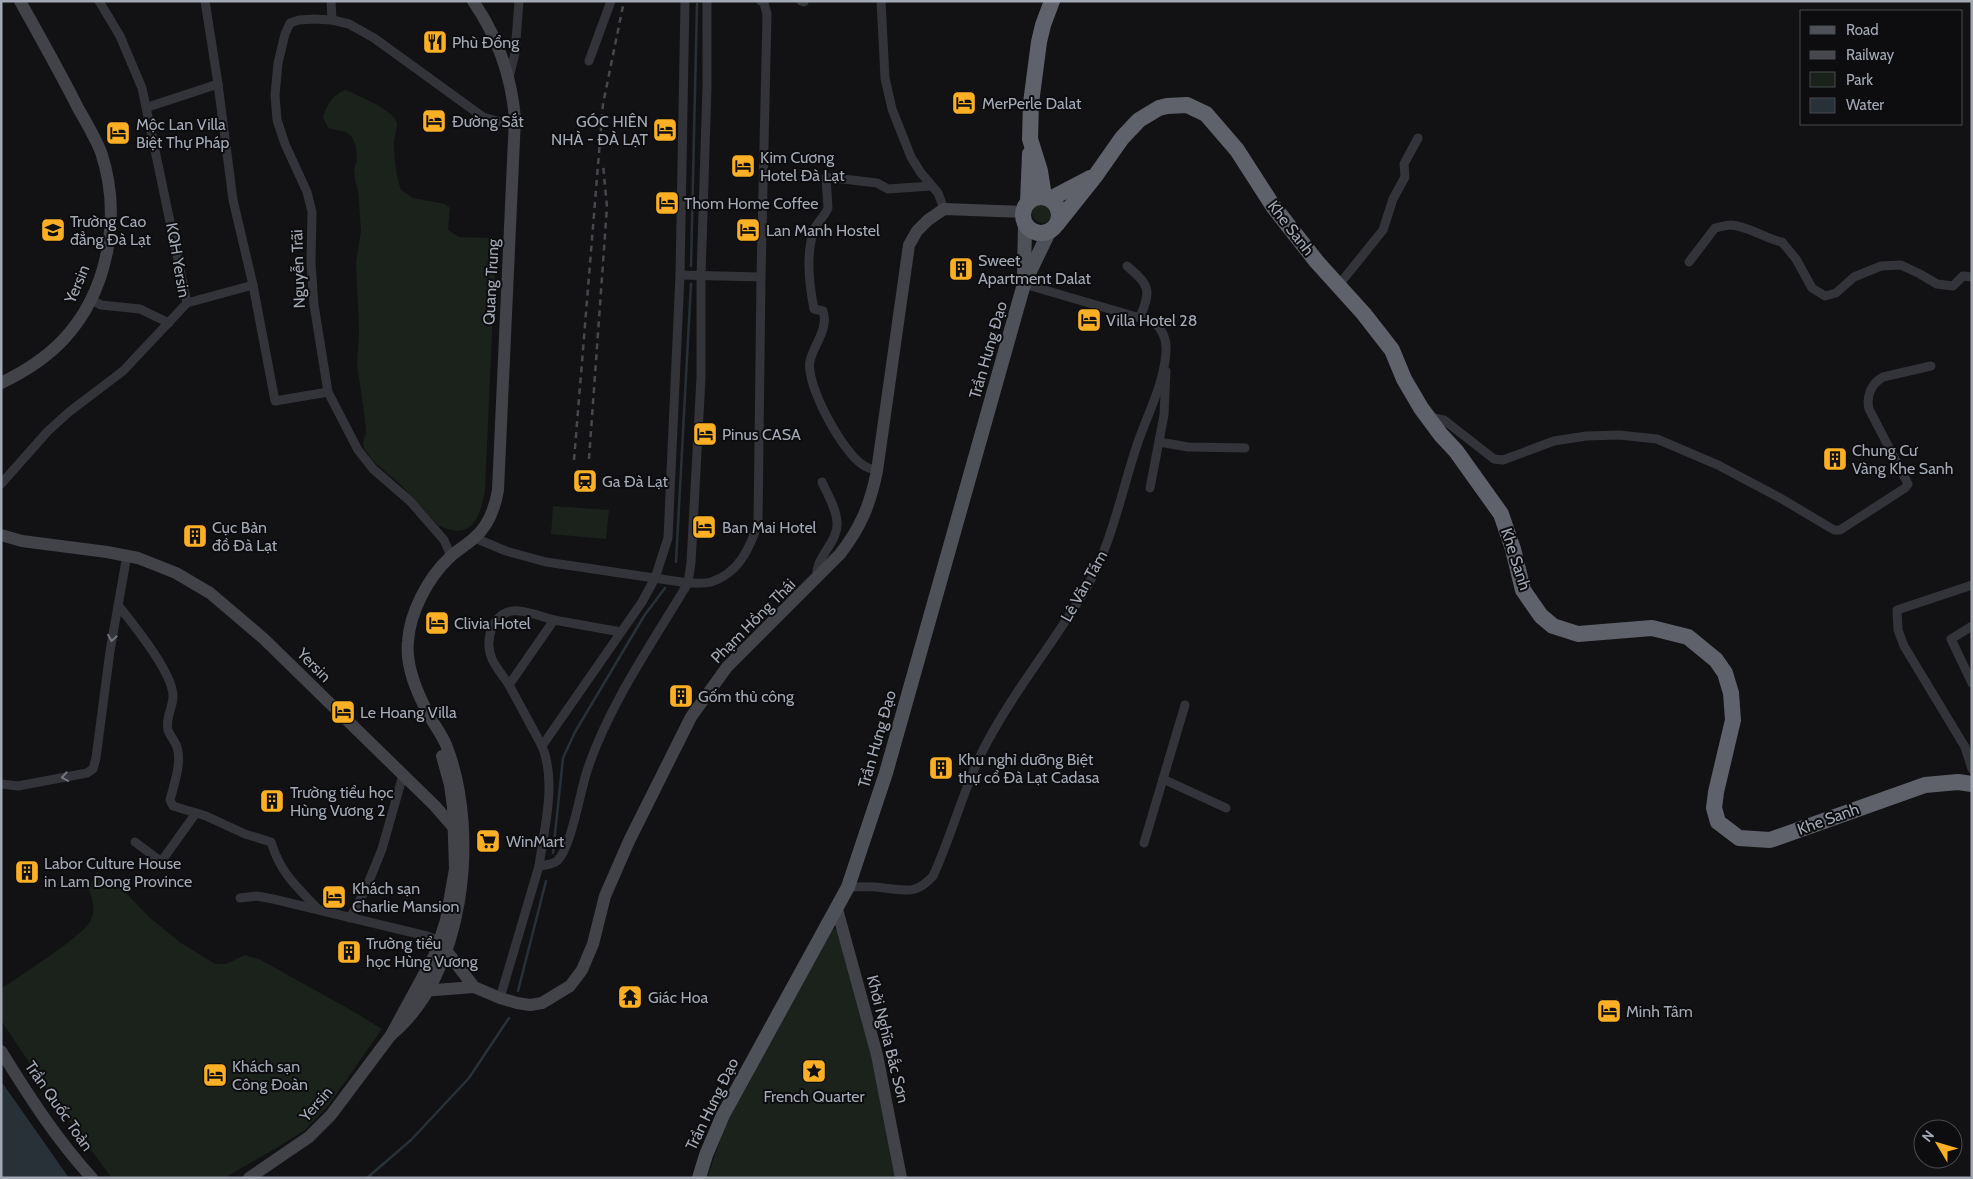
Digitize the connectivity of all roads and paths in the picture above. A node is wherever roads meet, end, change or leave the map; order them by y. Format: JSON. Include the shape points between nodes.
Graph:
{"nodes":[{"id":1,"x":20,"y":1,"type":"edge"},
{"id":2,"x":99,"y":1,"type":"edge"},
{"id":3,"x":205,"y":1,"type":"edge"},
{"id":4,"x":331,"y":1,"type":"edge"},
{"id":5,"x":473,"y":1,"type":"edge"},
{"id":6,"x":519,"y":1,"type":"edge"},
{"id":7,"x":611,"y":1,"type":"edge"},
{"id":8,"x":685,"y":1,"type":"edge"},
{"id":9,"x":707,"y":1,"type":"edge"},
{"id":10,"x":881,"y":1,"type":"edge"},
{"id":11,"x":1052,"y":1,"type":"edge"},
{"id":12,"x":764,"y":2,"type":"edge"},
{"id":13,"x":332,"y":20,"type":"junction"},
{"id":14,"x":589,"y":61,"type":"dead end"},
{"id":15,"x":509,"y":78,"type":"junction"},
{"id":16,"x":218,"y":84,"type":"junction"},
{"id":17,"x":148,"y":107,"type":"junction"},
{"id":18,"x":514,"y":126,"type":"junction"},
{"id":19,"x":1418,"y":138,"type":"dead end"},
{"id":20,"x":1030,"y":139,"type":"junction"},
{"id":21,"x":1096,"y":175,"type":"junction"},
{"id":22,"x":931,"y":186,"type":"junction"},
{"id":23,"x":1047,"y":198,"type":"junction"},
{"id":24,"x":944,"y":209,"type":"junction"},
{"id":25,"x":1025,"y":212,"type":"junction"},
{"id":26,"x":1053,"y":228,"type":"junction"},
{"id":27,"x":1689,"y":262,"type":"dead end"},
{"id":28,"x":1127,"y":266,"type":"dead end"},
{"id":29,"x":680,"y":275,"type":"junction"},
{"id":30,"x":701,"y":277,"type":"junction"},
{"id":31,"x":1972,"y":277,"type":"edge"},
{"id":32,"x":761,"y":278,"type":"junction"},
{"id":33,"x":1024,"y":284,"type":"junction"},
{"id":34,"x":253,"y":285,"type":"junction"},
{"id":35,"x":1338,"y":286,"type":"junction"},
{"id":36,"x":92,"y":300,"type":"junction"},
{"id":37,"x":187,"y":302,"type":"junction"},
{"id":38,"x":1140,"y":317,"type":"junction"},
{"id":39,"x":169,"y":323,"type":"junction"},
{"id":40,"x":1166,"y":351,"type":"junction"},
{"id":41,"x":1931,"y":366,"type":"dead end"},
{"id":42,"x":1,"y":383,"type":"edge"},
{"id":43,"x":328,"y":392,"type":"junction"},
{"id":44,"x":1427,"y":416,"type":"junction"},
{"id":45,"x":1159,"y":442,"type":"junction"},
{"id":46,"x":1245,"y":448,"type":"dead end"},
{"id":47,"x":877,"y":471,"type":"junction"},
{"id":48,"x":822,"y":482,"type":"dead end"},
{"id":49,"x":1,"y":484,"type":"edge"},
{"id":50,"x":1150,"y":488,"type":"dead end"},
{"id":51,"x":2,"y":536,"type":"edge"},
{"id":52,"x":475,"y":538,"type":"junction"},
{"id":53,"x":128,"y":555,"type":"junction"},
{"id":54,"x":451,"y":556,"type":"junction"},
{"id":55,"x":655,"y":578,"type":"junction"},
{"id":56,"x":817,"y":578,"type":"junction"},
{"id":57,"x":688,"y":582,"type":"junction"},
{"id":58,"x":1972,"y":585,"type":"edge"},
{"id":59,"x":118,"y":605,"type":"junction"},
{"id":60,"x":554,"y":620,"type":"junction"},
{"id":61,"x":1972,"y":626,"type":"edge"},
{"id":62,"x":621,"y":632,"type":"junction"},
{"id":63,"x":1972,"y":683,"type":"edge"},
{"id":64,"x":509,"y":685,"type":"junction"},
{"id":65,"x":1185,"y":705,"type":"dead end"},
{"id":66,"x":430,"y":717,"type":"junction"},
{"id":67,"x":542,"y":746,"type":"junction"},
{"id":68,"x":1972,"y":769,"type":"edge"},
{"id":69,"x":404,"y":775,"type":"junction"},
{"id":70,"x":1164,"y":779,"type":"junction"},
{"id":71,"x":1,"y":784,"type":"edge"},
{"id":72,"x":1972,"y":784,"type":"edge"},
{"id":73,"x":1226,"y":808,"type":"dead end"},
{"id":74,"x":196,"y":813,"type":"junction"},
{"id":75,"x":455,"y":829,"type":"junction"},
{"id":76,"x":135,"y":842,"type":"dead end"},
{"id":77,"x":1144,"y":843,"type":"dead end"},
{"id":78,"x":464,"y":851,"type":"junction"},
{"id":79,"x":539,"y":866,"type":"junction"},
{"id":80,"x":848,"y":887,"type":"junction"},
{"id":81,"x":240,"y":898,"type":"dead end"},
{"id":82,"x":837,"y":909,"type":"junction"},
{"id":83,"x":319,"y":910,"type":"junction"},
{"id":84,"x":350,"y":918,"type":"junction"},
{"id":85,"x":443,"y":946,"type":"junction"},
{"id":86,"x":474,"y":987,"type":"junction"},
{"id":87,"x":422,"y":991,"type":"junction"},
{"id":88,"x":500,"y":998,"type":"junction"},
{"id":89,"x":1,"y":1051,"type":"edge"},
{"id":90,"x":92,"y":1178,"type":"edge"},
{"id":91,"x":249,"y":1178,"type":"edge"},
{"id":92,"x":699,"y":1178,"type":"edge"},
{"id":93,"x":901,"y":1178,"type":"edge"}],
"edges":[{"from":1,"to":36,"type":"street","name":"Yersin","via":[[92,134],[105,168],[110,200],[110,237]]},
{"from":2,"to":17,"type":"street","name":"KQH Yersin","via":[[120,36]]},
{"from":3,"to":16,"type":"street"},
{"from":4,"to":13,"type":"street"},
{"from":5,"to":15,"type":"street","name":"Quang Trung","via":[[495,37]]},
{"from":6,"to":15,"type":"street","via":[[515,53]]},
{"from":7,"to":14,"type":"street"},
{"from":8,"to":29,"type":"street"},
{"from":9,"to":30,"type":"street"},
{"from":10,"to":22,"type":"street","via":[[886,88],[911,157]]},
{"from":11,"to":20,"type":"highway","via":[[1038,42]]},
{"from":12,"to":32,"type":"street","via":[[767,14]]},
{"from":13,"to":18,"type":"street","name":"Nguyễn Trãi","via":[[349,24],[374,38],[483,117]]},
{"from":13,"to":43,"type":"street","name":"Nguyễn Trãi","via":[[290,23],[284,34],[275,95],[277,120],[308,192],[312,212],[314,305]]},
{"from":15,"to":18,"type":"street","name":"Quang Trung"},
{"from":16,"to":17,"type":"street"},
{"from":16,"to":34,"type":"street","via":[[233,200]]},
{"from":17,"to":37,"type":"street","name":"KQH Yersin"},
{"from":18,"to":52,"type":"street","name":"Quang Trung","via":[[498,490],[492,514]]},
{"from":19,"to":35,"type":"street","via":[[1404,164],[1405,177],[1383,230]]},
{"from":20,"to":23,"type":"highway"},
{"from":20,"to":25,"type":"highway"},
{"from":21,"to":23,"type":"highway","name":"Khe Sanh"},
{"from":21,"to":26,"type":"highway","name":"Khe Sanh"},
{"from":21,"to":35,"type":"highway","name":"Khe Sanh","via":[[1139,120],[1158,108],[1187,105],[1206,114],[1222,131],[1273,206]]},
{"from":22,"to":24,"type":"street","via":[[938,193]]},
{"from":22,"to":47,"type":"street","via":[[888,188],[826,177],[828,208],[815,228],[811,243],[809,282],[814,309],[823,311],[826,319],[810,362],[810,374],[836,434],[862,464]]},
{"from":23,"to":25,"type":"highway","via":[[1033,198]]},
{"from":23,"to":26,"type":"highway","via":[[1059,212]]},
{"from":24,"to":25,"type":"street"},
{"from":24,"to":47,"type":"street","name":"Phạm Hồng Thái","via":[[917,231],[910,245]]},
{"from":25,"to":26,"type":"highway","via":[[1032,232]]},
{"from":25,"to":33,"type":"main road","name":"Trần Hưng Đạo"},
{"from":26,"to":33,"type":"main road","name":"Trần Hưng Đạo"},
{"from":27,"to":31,"type":"street","via":[[1714,228],[1730,225],[1782,242],[1812,288],[1825,296],[1836,293],[1854,277],[1881,266],[1901,265],[1937,284],[1953,286],[1963,276]]},
{"from":28,"to":38,"type":"street","via":[[1144,280],[1148,288]]},
{"from":29,"to":30,"type":"street"},
{"from":29,"to":55,"type":"street","via":[[668,538]]},
{"from":30,"to":32,"type":"street"},
{"from":30,"to":57,"type":"street","via":[[700,406],[692,563]]},
{"from":32,"to":57,"type":"street","via":[[758,523],[741,562],[728,574],[710,583]]},
{"from":33,"to":38,"type":"street","name":"Lê Văn Tám"},
{"from":33,"to":80,"type":"main road","name":"Trần Hưng Đạo","via":[[886,773]]},
{"from":34,"to":37,"type":"street"},
{"from":34,"to":43,"type":"street","via":[[275,401]]},
{"from":35,"to":44,"type":"highway","name":"Khe Sanh","via":[[1392,350],[1404,379]]},
{"from":36,"to":39,"type":"street","via":[[101,305],[140,308]]},
{"from":36,"to":42,"type":"street","name":"Yersin","via":[[52,350]]},
{"from":37,"to":39,"type":"street","name":"KQH Yersin"},
{"from":38,"to":40,"type":"street","name":"Lê Văn Tám","via":[[1161,328]]},
{"from":39,"to":49,"type":"street","name":"KQH Yersin","via":[[124,371],[57,423]]},
{"from":40,"to":45,"type":"street","via":[[1165,400]]},
{"from":40,"to":80,"type":"street","name":"Lê Văn Tám","via":[[1163,370],[1099,564],[1087,588],[983,750],[933,876],[924,886],[910,891]]},
{"from":41,"to":44,"type":"street","via":[[1883,377],[1871,390],[1869,409],[1908,484],[1840,530],[1834,530],[1718,466],[1657,439],[1586,436],[1554,441],[1503,460],[1494,459],[1444,420]]},
{"from":43,"to":54,"type":"street","name":"Nguyễn Trãi","via":[[358,450],[373,469],[410,501],[444,540]]},
{"from":44,"to":72,"type":"highway","name":"Khe Sanh","via":[[1501,514],[1523,590],[1541,616],[1554,626],[1578,634],[1661,630],[1688,637],[1716,660],[1729,686],[1733,720],[1714,808],[1718,822],[1739,838],[1770,840],[1925,785]]},
{"from":45,"to":46,"type":"street","via":[[1188,447]]},
{"from":45,"to":50,"type":"street"},
{"from":47,"to":56,"type":"street","name":"Phạm Hồng Thái","via":[[871,498],[857,531]]},
{"from":48,"to":56,"type":"street","via":[[837,524],[815,570]]},
{"from":51,"to":53,"type":"street","name":"Yersin"},
{"from":52,"to":54,"type":"street","name":"Quang Trung"},
{"from":52,"to":55,"type":"street","via":[[506,552],[546,562]]},
{"from":53,"to":59,"type":"street"},
{"from":53,"to":69,"type":"street","name":"Yersin","via":[[160,565],[210,593],[249,625]]},
{"from":54,"to":66,"type":"street","via":[[424,594],[413,616],[408,640],[411,671]]},
{"from":55,"to":57,"type":"street"},
{"from":55,"to":62,"type":"street"},
{"from":56,"to":88,"type":"street","name":"Phạm Hồng Thái","via":[[727,668],[691,717],[629,841],[605,896],[582,970],[570,986],[542,1003],[524,1004]]},
{"from":57,"to":79,"type":"street","via":[[596,743],[579,794],[567,847],[558,860]]},
{"from":58,"to":68,"type":"street","via":[[1896,610],[1904,646],[1965,747]]},
{"from":59,"to":71,"type":"street","one_way":true,"via":[[93,769],[87,773],[18,786]]},
{"from":59,"to":74,"type":"street","via":[[145,640],[170,682],[173,696],[169,731],[178,748],[170,800],[173,806]]},
{"from":60,"to":62,"type":"street"},
{"from":60,"to":64,"type":"street"},
{"from":60,"to":64,"type":"street","via":[[518,610],[506,612],[496,620],[488,645],[492,659]]},
{"from":61,"to":63,"type":"street","via":[[1950,639]]},
{"from":62,"to":67,"type":"street"},
{"from":64,"to":67,"type":"street"},
{"from":65,"to":70,"type":"street"},
{"from":66,"to":75,"type":"street","via":[[450,785]]},
{"from":66,"to":78,"type":"street","via":[[446,743],[458,779]]},
{"from":67,"to":79,"type":"street","via":[[548,773],[548,798]]},
{"from":69,"to":75,"type":"street","name":"Yersin"},
{"from":69,"to":84,"type":"street","via":[[382,849]]},
{"from":70,"to":73,"type":"street"},
{"from":70,"to":77,"type":"street"},
{"from":74,"to":76,"type":"street","via":[[162,859]]},
{"from":74,"to":83,"type":"street","via":[[271,842],[284,873]]},
{"from":75,"to":78,"type":"street","name":"Yersin"},
{"from":75,"to":85,"type":"street","name":"Yersin","via":[[455,869]]},
{"from":78,"to":85,"type":"street","name":"Yersin","via":[[458,907]]},
{"from":79,"to":88,"type":"street"},
{"from":80,"to":82,"type":"main road","name":"Trần Hưng Đạo"},
{"from":81,"to":83,"type":"street","via":[[257,896]]},
{"from":82,"to":92,"type":"main road","name":"Trần Hưng Đạo","via":[[723,1115]]},
{"from":82,"to":93,"type":"street","name":"Khởi Nghĩa Bắc Sơn","via":[[878,1055]]},
{"from":83,"to":84,"type":"street"},
{"from":84,"to":85,"type":"street","via":[[427,936]]},
{"from":85,"to":86,"type":"street","name":"Phạm Hồng Thái"},
{"from":85,"to":87,"type":"street","name":"Yersin"},
{"from":86,"to":87,"type":"street"},
{"from":86,"to":88,"type":"street","name":"Phạm Hồng Thái"},
{"from":87,"to":91,"type":"street","name":"Yersin","via":[[404,1024],[391,1035],[331,1115],[309,1137]]},
{"from":89,"to":90,"type":"street","name":"Trần Quốc Toản","via":[[35,1103]]}]}
